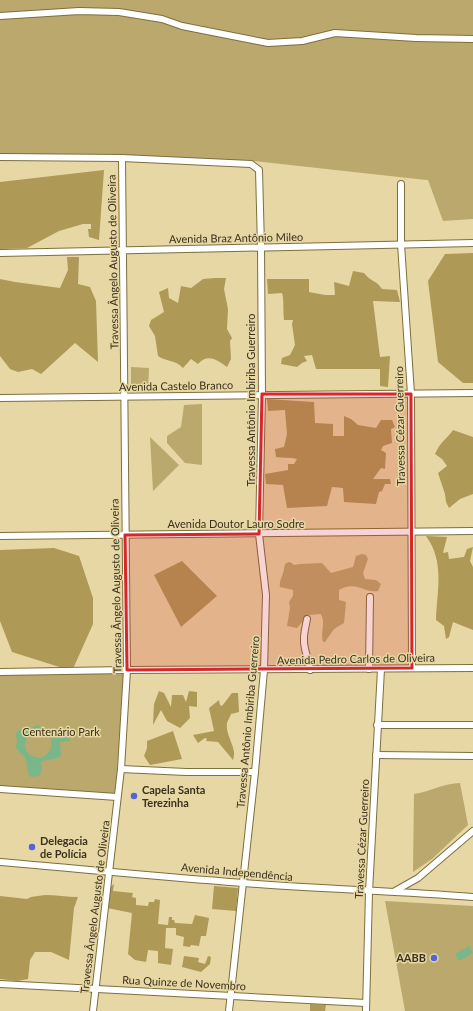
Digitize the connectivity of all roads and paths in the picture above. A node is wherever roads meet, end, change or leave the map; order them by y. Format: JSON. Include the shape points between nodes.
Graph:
{"nodes":[{"id":1,"x":0,"y":16,"type":"edge"},
{"id":2,"x":473,"y":39,"type":"edge"},
{"id":3,"x":0,"y":157,"type":"edge"},
{"id":4,"x":122,"y":158,"type":"junction"},
{"id":5,"x":401,"y":184,"type":"dead end"},
{"id":6,"x":473,"y":243,"type":"edge"},
{"id":7,"x":401,"y":244,"type":"junction"},
{"id":8,"x":261,"y":247,"type":"junction"},
{"id":9,"x":124,"y":250,"type":"junction"},
{"id":10,"x":0,"y":253,"type":"edge"},
{"id":11,"x":473,"y":393,"type":"edge"},
{"id":12,"x":262,"y":394,"type":"junction"},
{"id":13,"x":411,"y":394,"type":"junction"},
{"id":14,"x":125,"y":397,"type":"junction"},
{"id":15,"x":0,"y":398,"type":"edge"},
{"id":16,"x":473,"y":531,"type":"edge"},
{"id":17,"x":412,"y":533,"type":"junction"},
{"id":18,"x":259,"y":534,"type":"junction"},
{"id":19,"x":125,"y":535,"type":"junction"},
{"id":20,"x":0,"y":536,"type":"edge"},
{"id":21,"x":370,"y":597,"type":"dead end"},
{"id":22,"x":307,"y":619,"type":"dead end"},
{"id":23,"x":412,"y":668,"type":"junction"},
{"id":24,"x":473,"y":668,"type":"edge"},
{"id":25,"x":369,"y":669,"type":"junction"},
{"id":26,"x":381,"y":669,"type":"junction"},
{"id":27,"x":127,"y":670,"type":"junction"},
{"id":28,"x":264,"y":670,"type":"junction"},
{"id":29,"x":310,"y":670,"type":"junction"},
{"id":30,"x":0,"y":672,"type":"edge"},
{"id":31,"x":377,"y":725,"type":"junction"},
{"id":32,"x":473,"y":725,"type":"edge"},
{"id":33,"x":376,"y":756,"type":"junction"},
{"id":34,"x":473,"y":756,"type":"edge"},
{"id":35,"x":121,"y":769,"type":"junction"},
{"id":36,"x":255,"y":772,"type":"junction"},
{"id":37,"x":0,"y":789,"type":"edge"},
{"id":38,"x":117,"y":797,"type":"junction"},
{"id":39,"x":473,"y":831,"type":"edge"},
{"id":40,"x":0,"y":862,"type":"edge"},
{"id":41,"x":109,"y":871,"type":"junction"},
{"id":42,"x":242,"y":883,"type":"junction"},
{"id":43,"x":395,"y":891,"type":"junction"},
{"id":44,"x":369,"y":892,"type":"junction"},
{"id":45,"x":473,"y":897,"type":"edge"},
{"id":46,"x":0,"y":984,"type":"edge"},
{"id":47,"x":95,"y":988,"type":"junction"},
{"id":48,"x":230,"y":996,"type":"junction"},
{"id":49,"x":366,"y":1003,"type":"junction"},
{"id":50,"x":93,"y":1011,"type":"edge"},
{"id":51,"x":229,"y":1011,"type":"edge"},
{"id":52,"x":366,"y":1011,"type":"edge"}],
"edges":[{"from":1,"to":2,"type":"street","via":[[79,11],[119,12],[268,43],[302,41],[335,33]]},
{"from":3,"to":4,"type":"street"},
{"from":4,"to":8,"type":"street","name":"Travessa Antônio Imbiriba Guerreiro","via":[[251,164],[259,170]]},
{"from":4,"to":9,"type":"street","name":"Travessa Ângelo Augusto de Oliveira"},
{"from":5,"to":7,"type":"street","name":"Travessa Cézar Guerreiro"},
{"from":6,"to":7,"type":"street","name":"Avenida Braz Antônio Mileo"},
{"from":7,"to":8,"type":"street","name":"Avenida Braz Antônio Mileo"},
{"from":7,"to":13,"type":"street","name":"Travessa Cézar Guerreiro"},
{"from":8,"to":9,"type":"street","name":"Avenida Braz Antônio Mileo"},
{"from":8,"to":12,"type":"street","name":"Travessa Antônio Imbiriba Guerreiro"},
{"from":9,"to":10,"type":"street","name":"Avenida Braz Antônio Mileo"},
{"from":9,"to":14,"type":"street","name":"Travessa Ângelo Augusto de Oliveira"},
{"from":11,"to":13,"type":"street","name":"Avenida Castelo Branco"},
{"from":12,"to":13,"type":"street","name":"Avenida Castelo Branco"},
{"from":12,"to":14,"type":"street","name":"Avenida Castelo Branco"},
{"from":12,"to":18,"type":"street","name":"Travessa Antônio Imbiriba Guerreiro"},
{"from":13,"to":17,"type":"street","name":"Travessa Cézar Guerreiro"},
{"from":14,"to":15,"type":"street","name":"Avenida Castelo Branco"},
{"from":14,"to":19,"type":"street","name":"Travessa Ângelo Augusto de Oliveira"},
{"from":16,"to":17,"type":"street","name":"Avenida Doutor Lauro Sodre"},
{"from":17,"to":18,"type":"street","name":"Avenida Doutor Lauro Sodre"},
{"from":17,"to":23,"type":"street","name":"Travessa Cézar Guerreiro"},
{"from":18,"to":19,"type":"street","name":"Avenida Doutor Lauro Sodre"},
{"from":18,"to":28,"type":"street","name":"Travessa Antônio Imbiriba Guerreiro","via":[[266,595]]},
{"from":19,"to":20,"type":"street","name":"Avenida Doutor Lauro Sodre"},
{"from":19,"to":27,"type":"street","name":"Travessa Ângelo Augusto de Oliveira"},
{"from":21,"to":25,"type":"street"},
{"from":22,"to":29,"type":"street","via":[[304,638]]},
{"from":23,"to":24,"type":"street","name":"Avenida Pedro Carlos de Oliveira"},
{"from":23,"to":26,"type":"street","name":"Avenida Pedro Carlos de Oliveira"},
{"from":25,"to":26,"type":"street","name":"Avenida Pedro Carlos de Oliveira"},
{"from":25,"to":29,"type":"street","name":"Avenida Pedro Carlos de Oliveira"},
{"from":26,"to":31,"type":"street","name":"Travessa Cézar Guerreiro"},
{"from":27,"to":28,"type":"street","name":"Avenida Pedro Carlos de Oliveira"},
{"from":27,"to":30,"type":"street","name":"Avenida Pedro Carlos de Oliveira"},
{"from":27,"to":35,"type":"street","name":"Travessa Ângelo Augusto de Oliveira"},
{"from":28,"to":29,"type":"street","name":"Avenida Pedro Carlos de Oliveira"},
{"from":28,"to":36,"type":"street","name":"Travessa Antônio Imbiriba Guerreiro"},
{"from":31,"to":32,"type":"street"},
{"from":31,"to":33,"type":"street","name":"Travessa Cézar Guerreiro"},
{"from":33,"to":34,"type":"street"},
{"from":33,"to":44,"type":"street","name":"Travessa Cézar Guerreiro"},
{"from":35,"to":36,"type":"street"},
{"from":35,"to":38,"type":"street","name":"Travessa Ângelo Augusto de Oliveira"},
{"from":36,"to":42,"type":"street","name":"Travessa Antônio Imbiriba Guerreiro"},
{"from":37,"to":38,"type":"street"},
{"from":38,"to":41,"type":"street","name":"Travessa Ângelo Augusto de Oliveira"},
{"from":39,"to":43,"type":"street","via":[[418,878]]},
{"from":40,"to":41,"type":"street","name":"Avenida Independência"},
{"from":41,"to":42,"type":"street","name":"Avenida Independência"},
{"from":41,"to":47,"type":"street","name":"Travessa Ângelo Augusto de Oliveira"},
{"from":42,"to":44,"type":"street","name":"Avenida Independência"},
{"from":42,"to":48,"type":"street","name":"Travessa Antônio Imbiriba Guerreiro"},
{"from":43,"to":44,"type":"street","name":"Avenida Independência"},
{"from":43,"to":45,"type":"street","name":"Avenida Independência"},
{"from":44,"to":49,"type":"street","name":"Travessa Cézar Guerreiro"},
{"from":46,"to":47,"type":"street","name":"Rua Quinze de Novembro"},
{"from":47,"to":48,"type":"street","name":"Rua Quinze de Novembro"},
{"from":47,"to":50,"type":"street","name":"Travessa Ângelo Augusto de Oliveira"},
{"from":48,"to":49,"type":"street","name":"Rua Quinze de Novembro"},
{"from":48,"to":51,"type":"street","name":"Travessa Antônio Imbiriba Guerreiro"},
{"from":49,"to":52,"type":"street","name":"Travessa Cézar Guerreiro"}]}
